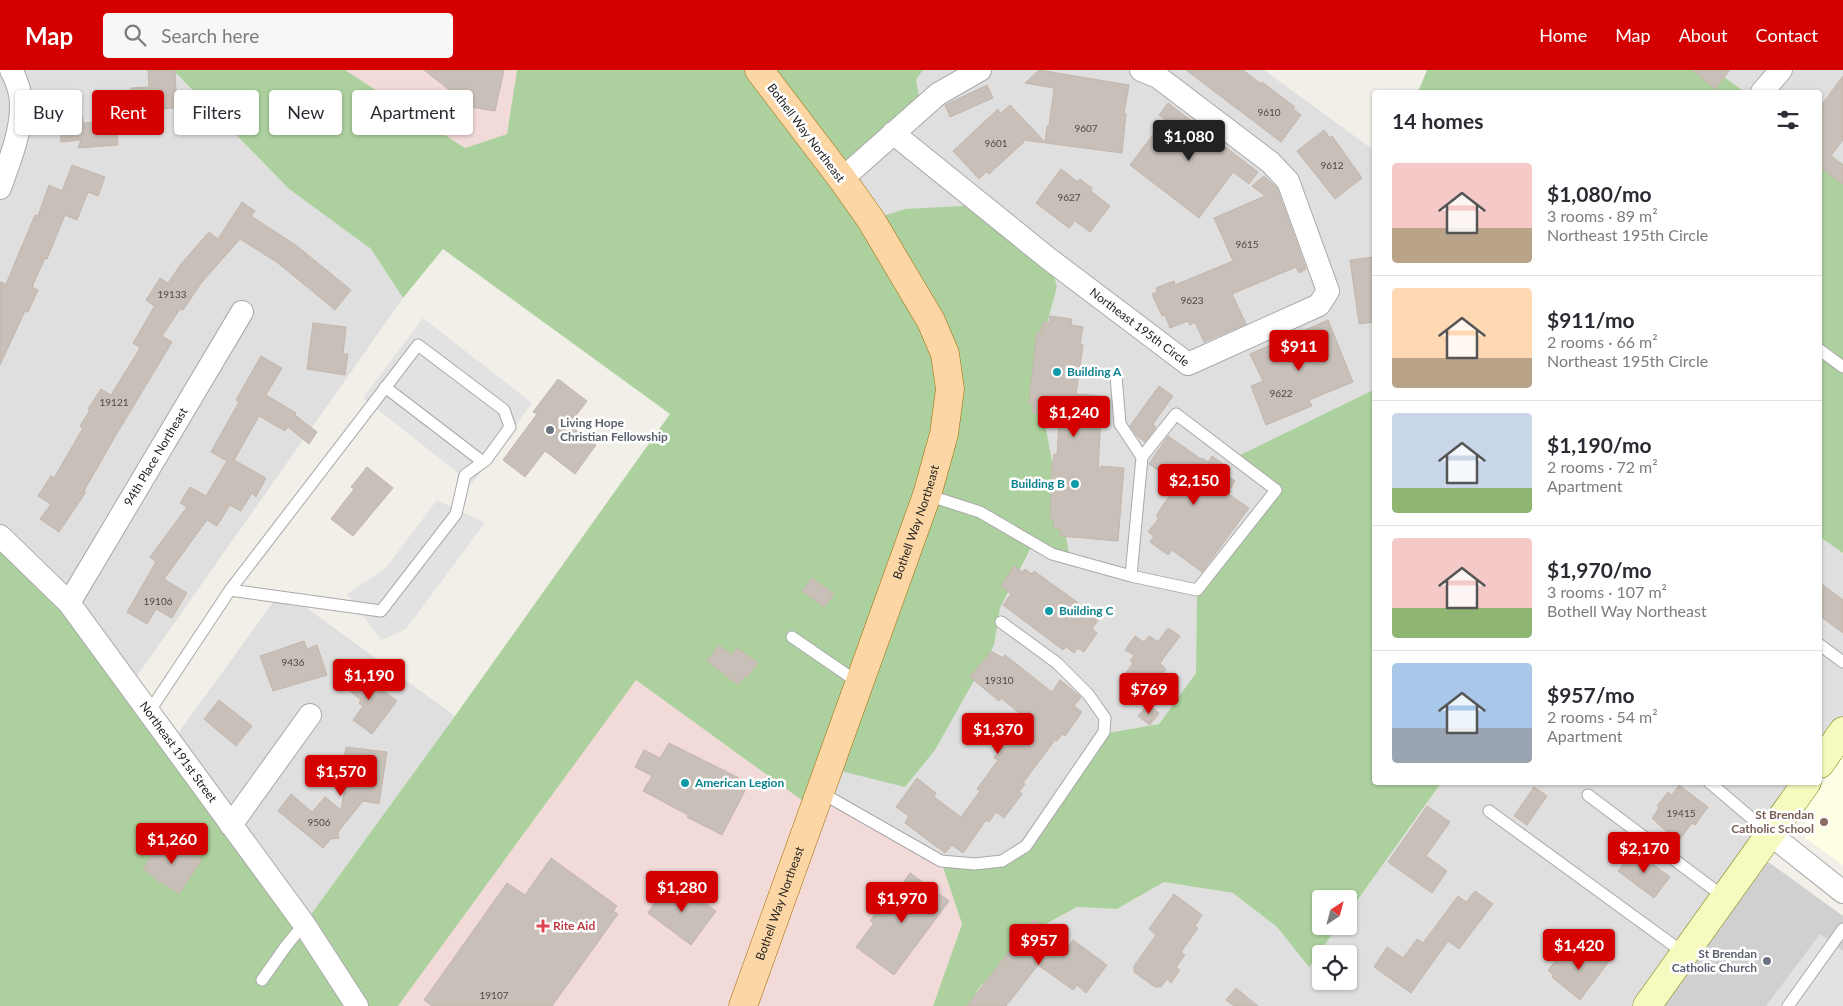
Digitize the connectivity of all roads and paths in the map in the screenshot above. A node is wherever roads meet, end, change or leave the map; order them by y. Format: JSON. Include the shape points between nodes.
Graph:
{"nodes":[{"id":1,"x":12,"y":70,"type":"edge"},
{"id":2,"x":759,"y":70,"type":"edge"},
{"id":3,"x":980,"y":70,"type":"edge"},
{"id":4,"x":1141,"y":70,"type":"edge"},
{"id":5,"x":1781,"y":70,"type":"edge"},
{"id":6,"x":1764,"y":90,"type":"edge"},
{"id":7,"x":893,"y":133,"type":"junction"},
{"id":8,"x":842,"y":179,"type":"junction"},
{"id":9,"x":0,"y":188,"type":"edge"},
{"id":10,"x":242,"y":312,"type":"dead end"},
{"id":11,"x":1822,"y":351,"type":"edge"},
{"id":12,"x":1843,"y":367,"type":"edge"},
{"id":13,"x":1116,"y":376,"type":"dead end"},
{"id":14,"x":386,"y":388,"type":"junction"},
{"id":15,"x":1142,"y":457,"type":"junction"},
{"id":16,"x":483,"y":462,"type":"junction"},
{"id":17,"x":927,"y":494,"type":"junction"},
{"id":18,"x":0,"y":536,"type":"edge"},
{"id":19,"x":1131,"y":576,"type":"junction"},
{"id":20,"x":230,"y":590,"type":"junction"},
{"id":21,"x":69,"y":603,"type":"junction"},
{"id":22,"x":1001,"y":622,"type":"dead end"},
{"id":23,"x":792,"y":637,"type":"dead end"},
{"id":24,"x":1822,"y":646,"type":"edge"},
{"id":25,"x":1843,"y":662,"type":"edge"},
{"id":26,"x":859,"y":683,"type":"junction"},
{"id":27,"x":149,"y":712,"type":"junction"},
{"id":28,"x":310,"y":715,"type":"dead end"},
{"id":29,"x":1843,"y":732,"type":"edge"},
{"id":30,"x":1822,"y":761,"type":"edge"},
{"id":31,"x":1713,"y":785,"type":"edge"},
{"id":32,"x":1805,"y":785,"type":"edge"},
{"id":33,"x":820,"y":792,"type":"junction"},
{"id":34,"x":1588,"y":795,"type":"dead end"},
{"id":35,"x":1489,"y":811,"type":"dead end"},
{"id":36,"x":231,"y":825,"type":"junction"},
{"id":37,"x":1770,"y":834,"type":"junction"},
{"id":38,"x":1843,"y":892,"type":"edge"},
{"id":39,"x":1724,"y":897,"type":"junction"},
{"id":40,"x":304,"y":924,"type":"junction"},
{"id":41,"x":1843,"y":929,"type":"edge"},
{"id":42,"x":1684,"y":953,"type":"junction"},
{"id":43,"x":262,"y":980,"type":"dead end"},
{"id":44,"x":357,"y":1006,"type":"edge"},
{"id":45,"x":743,"y":1006,"type":"edge"},
{"id":46,"x":1647,"y":1006,"type":"edge"},
{"id":47,"x":1788,"y":1006,"type":"edge"}],
"edges":[{"from":1,"to":9,"type":"street","via":[[22,107],[13,151]]},
{"from":2,"to":8,"type":"main road","name":"Bothell Way Northeast"},
{"from":3,"to":7,"type":"street","via":[[938,94]]},
{"from":4,"to":7,"type":"street","name":"Northeast 195th Circle","via":[[1158,77],[1263,156],[1288,181],[1328,291],[1319,305],[1188,364],[1049,259]]},
{"from":5,"to":6,"type":"street"},
{"from":7,"to":8,"type":"street"},
{"from":8,"to":17,"type":"main road","name":"Bothell Way Northeast","via":[[931,322],[945,354],[950,389],[944,434]]},
{"from":10,"to":21,"type":"street","name":"94th Place Northeast"},
{"from":11,"to":12,"type":"lane"},
{"from":13,"to":15,"type":"lane","via":[[1120,424]]},
{"from":14,"to":16,"type":"lane"},
{"from":14,"to":16,"type":"lane","via":[[418,344],[504,410],[510,427]]},
{"from":14,"to":20,"type":"lane"},
{"from":15,"to":19,"type":"lane"},
{"from":15,"to":19,"type":"lane","via":[[1176,414],[1276,490],[1198,590]]},
{"from":16,"to":20,"type":"lane","via":[[465,475],[456,514],[381,612]]},
{"from":17,"to":19,"type":"lane","via":[[980,512],[1052,554]]},
{"from":17,"to":26,"type":"main road","name":"Bothell Way Northeast"},
{"from":18,"to":21,"type":"street","name":"Northeast 191st Street"},
{"from":20,"to":27,"type":"lane"},
{"from":21,"to":27,"type":"street","name":"Northeast 191st Street"},
{"from":22,"to":33,"type":"lane","via":[[1057,663],[1088,694],[1105,718],[1104,732],[1026,846],[1002,861],[975,864],[941,861]]},
{"from":23,"to":26,"type":"lane"},
{"from":24,"to":25,"type":"lane"},
{"from":26,"to":33,"type":"main road","name":"Bothell Way Northeast"},
{"from":27,"to":36,"type":"street","name":"Northeast 191st Street"},
{"from":28,"to":36,"type":"street"},
{"from":29,"to":30,"type":"street"},
{"from":31,"to":37,"type":"lane"},
{"from":32,"to":37,"type":"street"},
{"from":33,"to":45,"type":"main road","name":"Bothell Way Northeast"},
{"from":34,"to":39,"type":"lane"},
{"from":35,"to":42,"type":"lane"},
{"from":36,"to":40,"type":"street","name":"Northeast 191st Street"},
{"from":37,"to":38,"type":"street"},
{"from":37,"to":39,"type":"street"},
{"from":39,"to":42,"type":"street"},
{"from":40,"to":43,"type":"lane"},
{"from":40,"to":44,"type":"street","name":"Northeast 191st Street"},
{"from":41,"to":47,"type":"lane"},
{"from":42,"to":46,"type":"street"}]}
